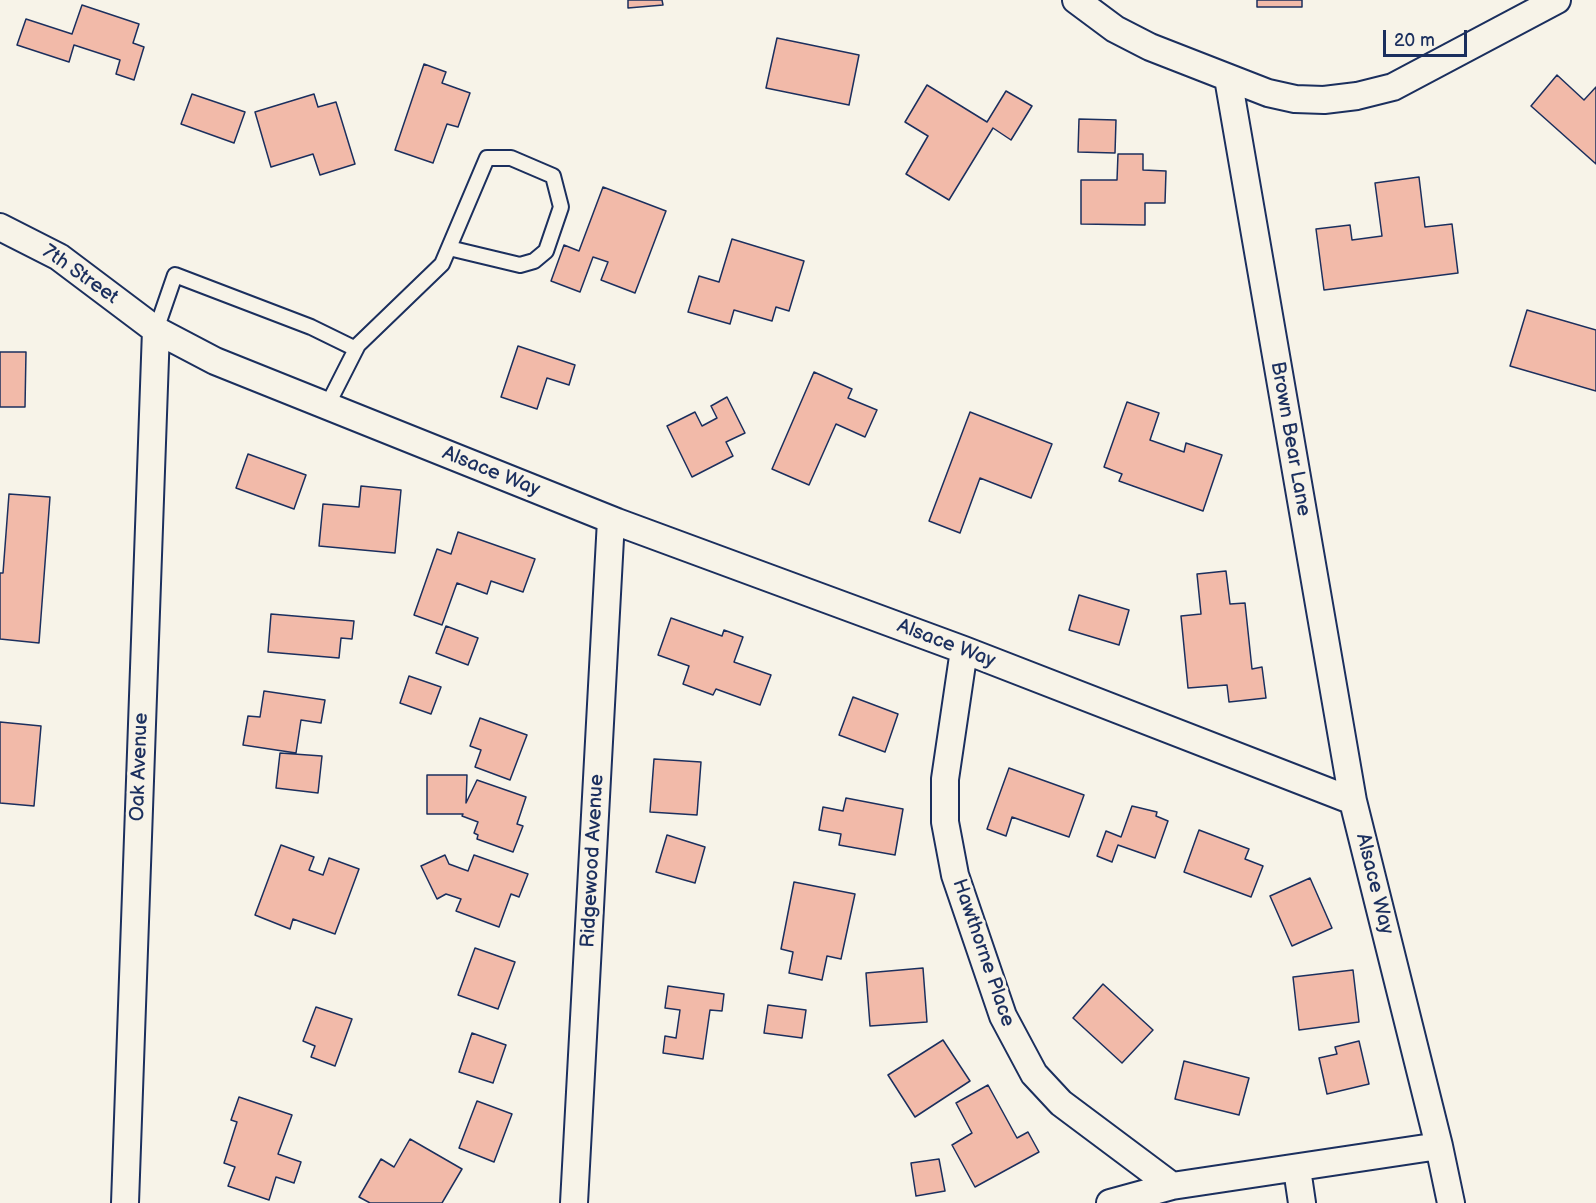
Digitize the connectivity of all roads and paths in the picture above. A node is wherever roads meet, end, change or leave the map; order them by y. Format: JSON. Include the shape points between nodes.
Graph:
{"nodes":[{"id":1,"x":1076,"y":0,"type":"edge"},
{"id":2,"x":1557,"y":0,"type":"edge"},
{"id":3,"x":1228,"y":78,"type":"junction"},
{"id":4,"x":0,"y":227,"type":"edge"},
{"id":5,"x":449,"y":248,"type":"junction"},
{"id":6,"x":156,"y":330,"type":"junction"},
{"id":7,"x":356,"y":349,"type":"junction"},
{"id":8,"x":327,"y":406,"type":"junction"},
{"id":9,"x":611,"y":520,"type":"junction"},
{"id":10,"x":964,"y":650,"type":"junction"},
{"id":11,"x":1353,"y":801,"type":"junction"},
{"id":12,"x":1439,"y":1146,"type":"junction"},
{"id":13,"x":1297,"y":1169,"type":"junction"},
{"id":14,"x":1172,"y":1186,"type":"junction"},
{"id":15,"x":125,"y":1203,"type":"edge"},
{"id":16,"x":574,"y":1203,"type":"edge"},
{"id":17,"x":1110,"y":1203,"type":"edge"},
{"id":18,"x":1302,"y":1203,"type":"edge"},
{"id":19,"x":1451,"y":1203,"type":"edge"}],
"edges":[{"from":1,"to":3,"type":"street","via":[[1149,48]]},
{"from":2,"to":3,"type":"street","via":[[1393,87],[1357,96],[1295,99]]},
{"from":3,"to":11,"type":"street","name":"Brown Bear Lane"},
{"from":4,"to":6,"type":"street","name":"7th Street","via":[[59,257]]},
{"from":5,"to":5,"type":"lane","via":[[487,158],[511,158],[553,176],[561,207],[546,251],[534,261],[520,265]]},
{"from":5,"to":7,"type":"lane","via":[[442,264]]},
{"from":6,"to":7,"type":"lane","via":[[175,275],[311,327]]},
{"from":6,"to":8,"type":"street","name":"Alsace Way","via":[[215,361]]},
{"from":6,"to":15,"type":"street","name":"Oak Avenue"},
{"from":7,"to":8,"type":"lane"},
{"from":8,"to":9,"type":"street","name":"Alsace Way"},
{"from":9,"to":10,"type":"street","name":"Alsace Way"},
{"from":9,"to":16,"type":"street","name":"Ridgewood Avenue"},
{"from":10,"to":11,"type":"street","name":"Alsace Way"},
{"from":10,"to":14,"type":"street","name":"Hawthorne Place","via":[[945,779],[945,822],[956,875],[1003,1016],[1034,1074],[1061,1103]]},
{"from":11,"to":12,"type":"street","name":"Alsace Way"},
{"from":12,"to":13,"type":"street"},
{"from":12,"to":19,"type":"street","name":"Alsace Way"},
{"from":13,"to":14,"type":"street"},
{"from":13,"to":18,"type":"street"},
{"from":14,"to":17,"type":"street"}]}
